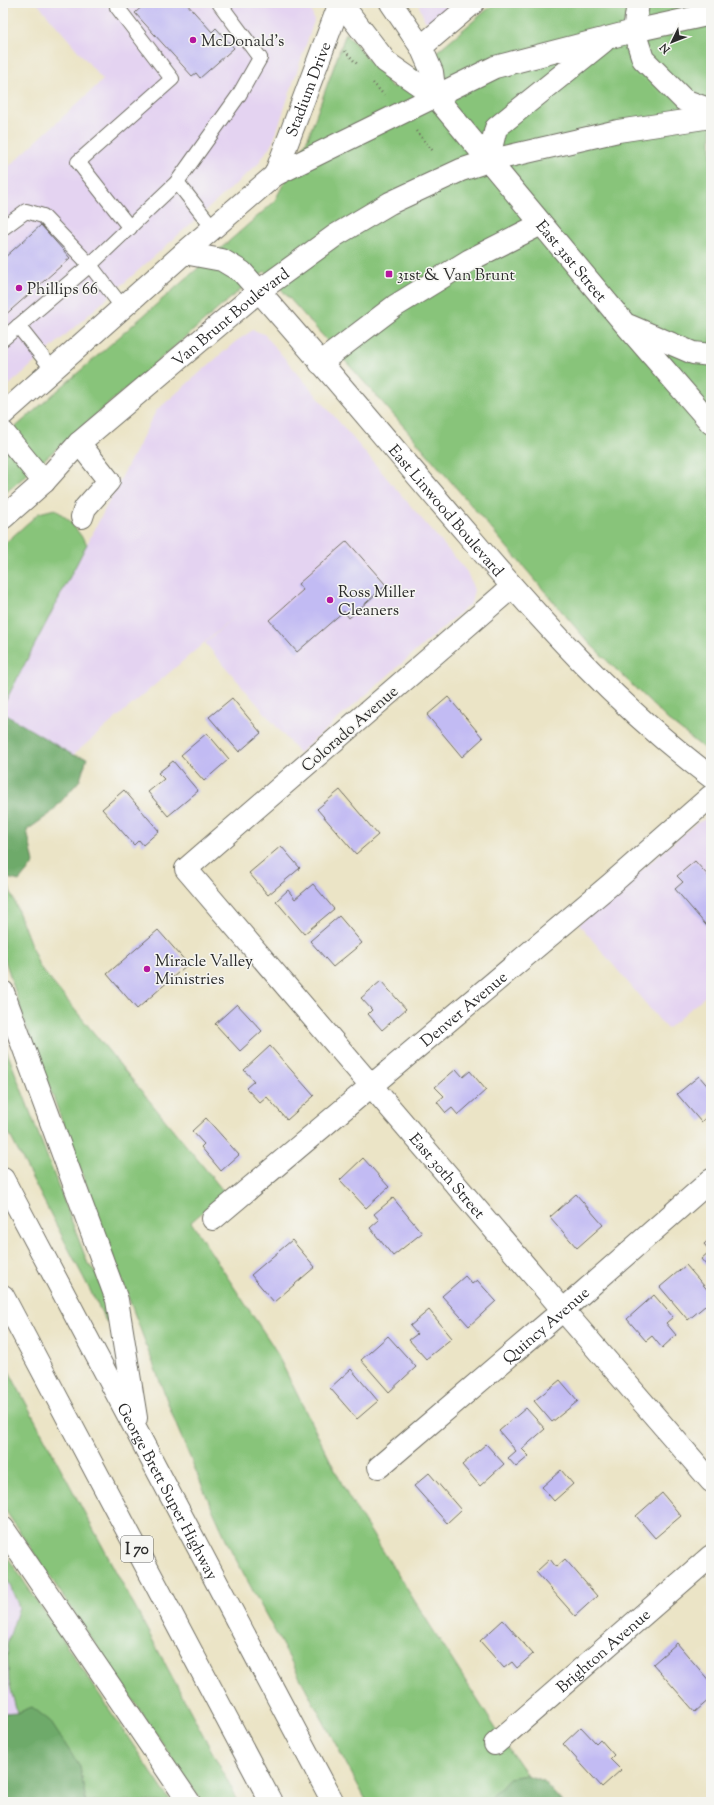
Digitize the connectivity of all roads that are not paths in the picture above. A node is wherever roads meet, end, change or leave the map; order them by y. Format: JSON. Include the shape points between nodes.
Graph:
{"nodes":[{"id":1,"x":118,"y":3,"type":"edge"},
{"id":2,"x":219,"y":3,"type":"edge"},
{"id":3,"x":340,"y":3,"type":"edge"},
{"id":4,"x":472,"y":3,"type":"edge"},
{"id":5,"x":638,"y":3,"type":"edge"},
{"id":6,"x":394,"y":5,"type":"edge"},
{"id":7,"x":711,"y":14,"type":"edge"},
{"id":8,"x":634,"y":31,"type":"junction"},
{"id":9,"x":609,"y":38,"type":"junction"},
{"id":10,"x":421,"y":47,"type":"junction"},
{"id":11,"x":434,"y":96,"type":"junction"},
{"id":12,"x":711,"y":110,"type":"edge"},
{"id":13,"x":711,"y":117,"type":"edge"},
{"id":14,"x":711,"y":127,"type":"edge"},
{"id":15,"x":638,"y":128,"type":"junction"},
{"id":16,"x":488,"y":161,"type":"junction"},
{"id":17,"x":275,"y":175,"type":"junction"},
{"id":18,"x":177,"y":182,"type":"junction"},
{"id":19,"x":541,"y":224,"type":"junction"},
{"id":20,"x":3,"y":228,"type":"edge"},
{"id":21,"x":130,"y":228,"type":"junction"},
{"id":22,"x":213,"y":228,"type":"junction"},
{"id":23,"x":184,"y":253,"type":"junction"},
{"id":24,"x":90,"y":265,"type":"junction"},
{"id":25,"x":259,"y":291,"type":"junction"},
{"id":26,"x":123,"y":308,"type":"junction"},
{"id":27,"x":625,"y":324,"type":"junction"},
{"id":28,"x":18,"y":326,"type":"junction"},
{"id":29,"x":3,"y":339,"type":"edge"},
{"id":30,"x":711,"y":355,"type":"edge"},
{"id":31,"x":320,"y":363,"type":"junction"},
{"id":32,"x":53,"y":370,"type":"junction"},
{"id":33,"x":3,"y":414,"type":"edge"},
{"id":34,"x":711,"y":423,"type":"edge"},
{"id":35,"x":3,"y":432,"type":"edge"},
{"id":36,"x":79,"y":443,"type":"junction"},
{"id":37,"x":44,"y":482,"type":"junction"},
{"id":38,"x":82,"y":517,"type":"dead end"},
{"id":39,"x":3,"y":518,"type":"edge"},
{"id":40,"x":512,"y":587,"type":"junction"},
{"id":41,"x":711,"y":777,"type":"edge"},
{"id":42,"x":711,"y":796,"type":"edge"},
{"id":43,"x":186,"y":869,"type":"joint"},
{"id":44,"x":3,"y":992,"type":"edge"},
{"id":45,"x":372,"y":1087,"type":"junction"},
{"id":46,"x":3,"y":1179,"type":"edge"},
{"id":47,"x":711,"y":1180,"type":"edge"},
{"id":48,"x":213,"y":1219,"type":"dead end"},
{"id":49,"x":3,"y":1296,"type":"edge"},
{"id":50,"x":563,"y":1310,"type":"junction"},
{"id":51,"x":139,"y":1435,"type":"junction"},
{"id":52,"x":379,"y":1467,"type":"dead end"},
{"id":53,"x":711,"y":1481,"type":"edge"},
{"id":54,"x":3,"y":1528,"type":"edge"},
{"id":55,"x":711,"y":1556,"type":"edge"},
{"id":56,"x":495,"y":1744,"type":"dead end"},
{"id":57,"x":188,"y":1802,"type":"edge"},
{"id":58,"x":271,"y":1802,"type":"edge"},
{"id":59,"x":333,"y":1802,"type":"edge"}],
"edges":[{"from":1,"to":21,"type":"lane","via":[[118,7],[172,79],[78,162]]},
{"from":2,"to":18,"type":"lane","via":[[260,58],[239,95]]},
{"from":3,"to":11,"type":"main road","name":"East 31st Street","via":[[386,62]]},
{"from":3,"to":17,"type":"main road","name":"Stadium Drive"},
{"from":4,"to":10,"type":"main road"},
{"from":5,"to":8,"type":"main road"},
{"from":6,"to":10,"type":"main road"},
{"from":7,"to":8,"type":"main road"},
{"from":8,"to":9,"type":"main road"},
{"from":8,"to":12,"type":"main road","via":[[643,59],[684,100]]},
{"from":9,"to":11,"type":"main road","via":[[495,67]]},
{"from":9,"to":16,"type":"main road","via":[[496,128]]},
{"from":10,"to":11,"type":"main road","via":[[432,72]]},
{"from":11,"to":16,"type":"main road","name":"East 31st Street"},
{"from":11,"to":17,"type":"main road"},
{"from":13,"to":15,"type":"main road"},
{"from":14,"to":15,"type":"main road"},
{"from":15,"to":16,"type":"main road","name":"Van Brunt Boulevard"},
{"from":16,"to":19,"type":"main road","name":"East 31st Street"},
{"from":16,"to":25,"type":"main road","name":"Van Brunt Boulevard","via":[[461,170],[390,203],[336,235]]},
{"from":17,"to":22,"type":"main road"},
{"from":18,"to":21,"type":"lane"},
{"from":18,"to":22,"type":"lane"},
{"from":19,"to":27,"type":"main road","name":"East 31st Street"},
{"from":19,"to":31,"type":"main road","via":[[470,260],[401,302]]},
{"from":20,"to":24,"type":"lane","via":[[26,211],[43,216]]},
{"from":21,"to":24,"type":"lane"},
{"from":22,"to":23,"type":"main road"},
{"from":23,"to":25,"type":"main road","name":"East Linwood Boulevard","via":[[222,260],[242,272]]},
{"from":23,"to":26,"type":"main road"},
{"from":24,"to":26,"type":"lane"},
{"from":24,"to":28,"type":"lane"},
{"from":25,"to":31,"type":"main road","name":"East Linwood Boulevard"},
{"from":25,"to":36,"type":"main road","name":"Van Brunt Boulevard"},
{"from":26,"to":32,"type":"main road"},
{"from":27,"to":30,"type":"main road","via":[[693,352]]},
{"from":27,"to":34,"type":"main road","name":"East 31st Street"},
{"from":28,"to":29,"type":"lane"},
{"from":28,"to":32,"type":"lane"},
{"from":31,"to":40,"type":"main road","name":"East Linwood Boulevard"},
{"from":32,"to":33,"type":"main road"},
{"from":35,"to":37,"type":"main road"},
{"from":36,"to":37,"type":"main road","name":"Van Brunt Boulevard"},
{"from":36,"to":38,"type":"main road","via":[[109,480],[85,508]]},
{"from":37,"to":39,"type":"main road","name":"Van Brunt Boulevard"},
{"from":40,"to":41,"type":"main road","name":"East Linwood Boulevard","via":[[565,646],[628,708]]},
{"from":40,"to":43,"type":"main road","name":"Colorado Avenue"},
{"from":42,"to":45,"type":"main road","name":"Denver Avenue"},
{"from":43,"to":45,"type":"main road","name":"East 30th Street"},
{"from":44,"to":51,"type":"main road","via":[[117,1300]]},
{"from":45,"to":48,"type":"main road","name":"Denver Avenue"},
{"from":45,"to":50,"type":"main road","name":"East 30th Street"},
{"from":46,"to":51,"type":"main road","name":"George Brett Super Highway"},
{"from":47,"to":50,"type":"main road","name":"Quincy Avenue"},
{"from":49,"to":58,"type":"main road","number":"I 70"},
{"from":50,"to":52,"type":"main road","name":"Quincy Avenue"},
{"from":50,"to":53,"type":"main road","name":"East 30th Street"},
{"from":51,"to":59,"type":"main road","name":"George Brett Super Highway"},
{"from":54,"to":57,"type":"main road"},
{"from":55,"to":56,"type":"main road","name":"Brighton Avenue"}]}
